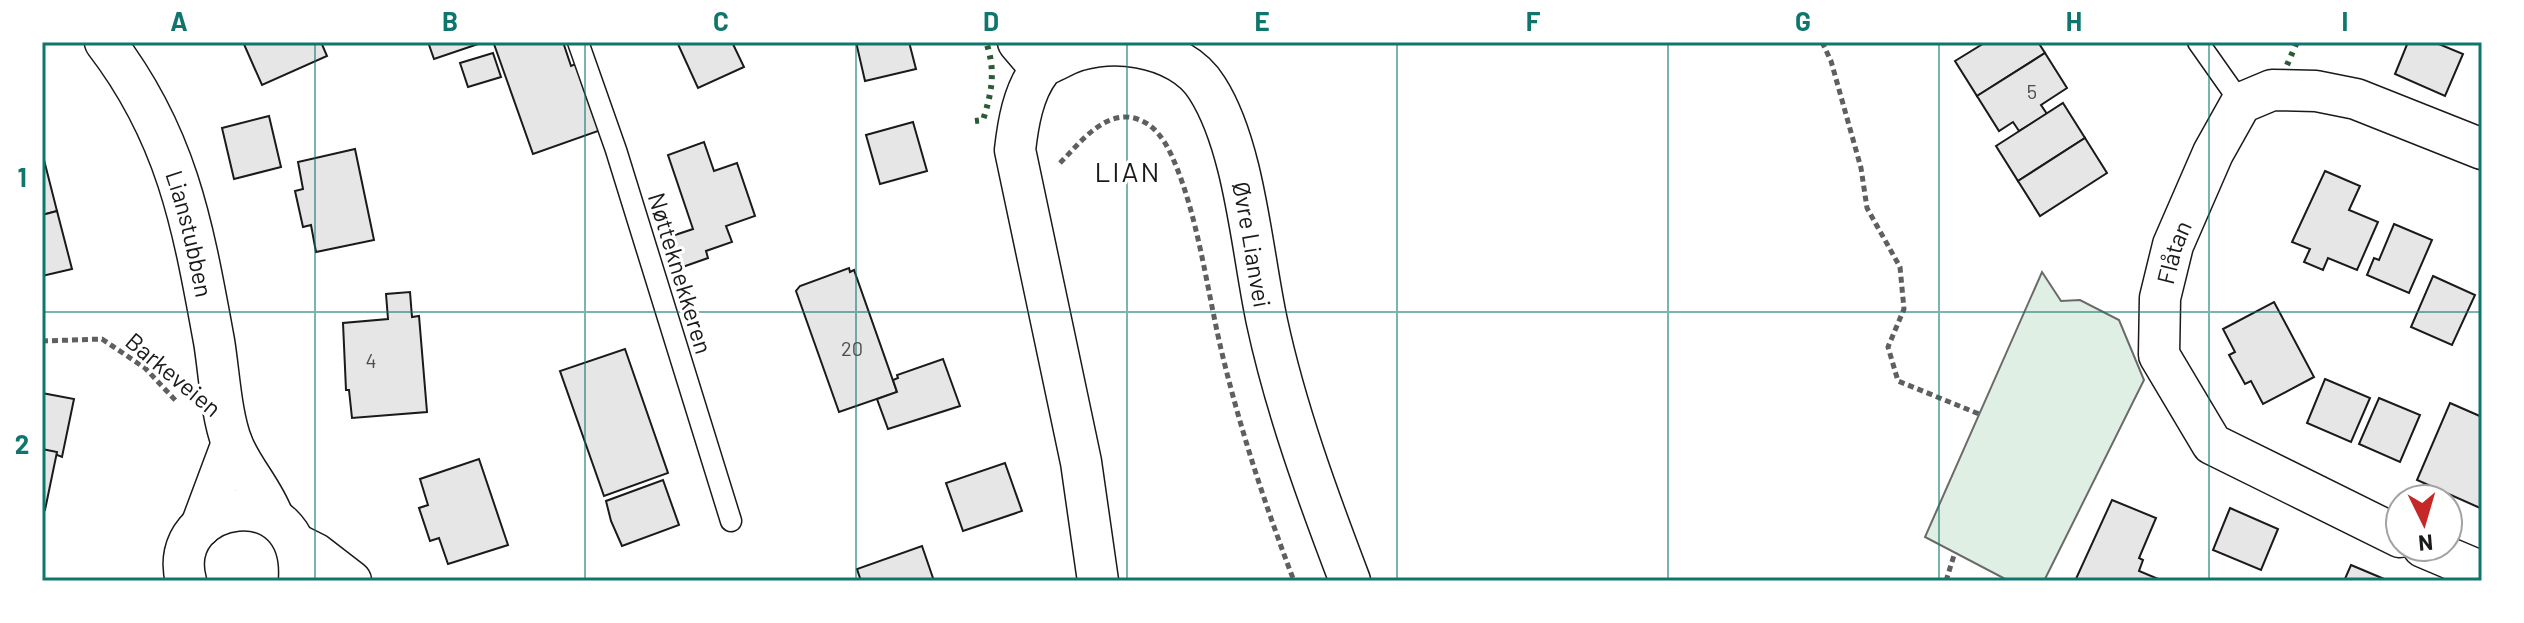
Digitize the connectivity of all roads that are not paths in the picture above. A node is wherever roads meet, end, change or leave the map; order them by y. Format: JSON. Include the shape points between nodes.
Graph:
{"nodes":[{"id":1,"x":105,"y":42,"type":"edge"},
{"id":2,"x":578,"y":42,"type":"edge"},
{"id":3,"x":2198,"y":42,"type":"edge"},
{"id":4,"x":1029,"y":55,"type":"edge"},
{"id":5,"x":2241,"y":103,"type":"junction"},
{"id":6,"x":2482,"y":149,"type":"edge"},
{"id":7,"x":232,"y":443,"type":"junction"},
{"id":8,"x":731,"y":521,"type":"dead end"},
{"id":9,"x":201,"y":526,"type":"junction"},
{"id":10,"x":2384,"y":529,"type":"edge"},
{"id":11,"x":289,"y":548,"type":"edge"},
{"id":12,"x":2461,"y":563,"type":"edge"},
{"id":13,"x":2482,"y":572,"type":"edge"},
{"id":14,"x":185,"y":579,"type":"edge"},
{"id":15,"x":351,"y":581,"type":"edge"},
{"id":16,"x":1098,"y":581,"type":"edge"},
{"id":17,"x":1350,"y":581,"type":"edge"}],
"edges":[{"from":1,"to":7,"type":"street","name":"Lianstubben","via":[[149,109],[176,169],[194,229]]},
{"from":2,"to":8,"type":"lane","name":"Nøtteknekkeren"},
{"from":3,"to":5,"type":"lane"},
{"from":4,"to":16,"type":"street","name":"Øvre Lianvei","via":[[1015,150],[1081,462]]},
{"from":4,"to":17,"type":"street","name":"Øvre Lianvei","via":[[1128,47],[1181,61],[1207,88],[1235,161],[1267,325],[1292,415]]},
{"from":5,"to":6,"type":"street","via":[[2272,90],[2316,91],[2356,99]]},
{"from":5,"to":10,"type":"street","name":"Flåtan","via":[[2173,245],[2160,298],[2159,355],[2212,444]]},
{"from":7,"to":9,"type":"street"},
{"from":7,"to":11,"type":"street","name":"Lianstubben","via":[[265,495]]},
{"from":9,"to":11,"type":"street","via":[[238,508]]},
{"from":9,"to":14,"type":"street","via":[[189,542]]},
{"from":11,"to":15,"type":"street","via":[[316,554]]},
{"from":12,"to":13,"type":"street"}]}
